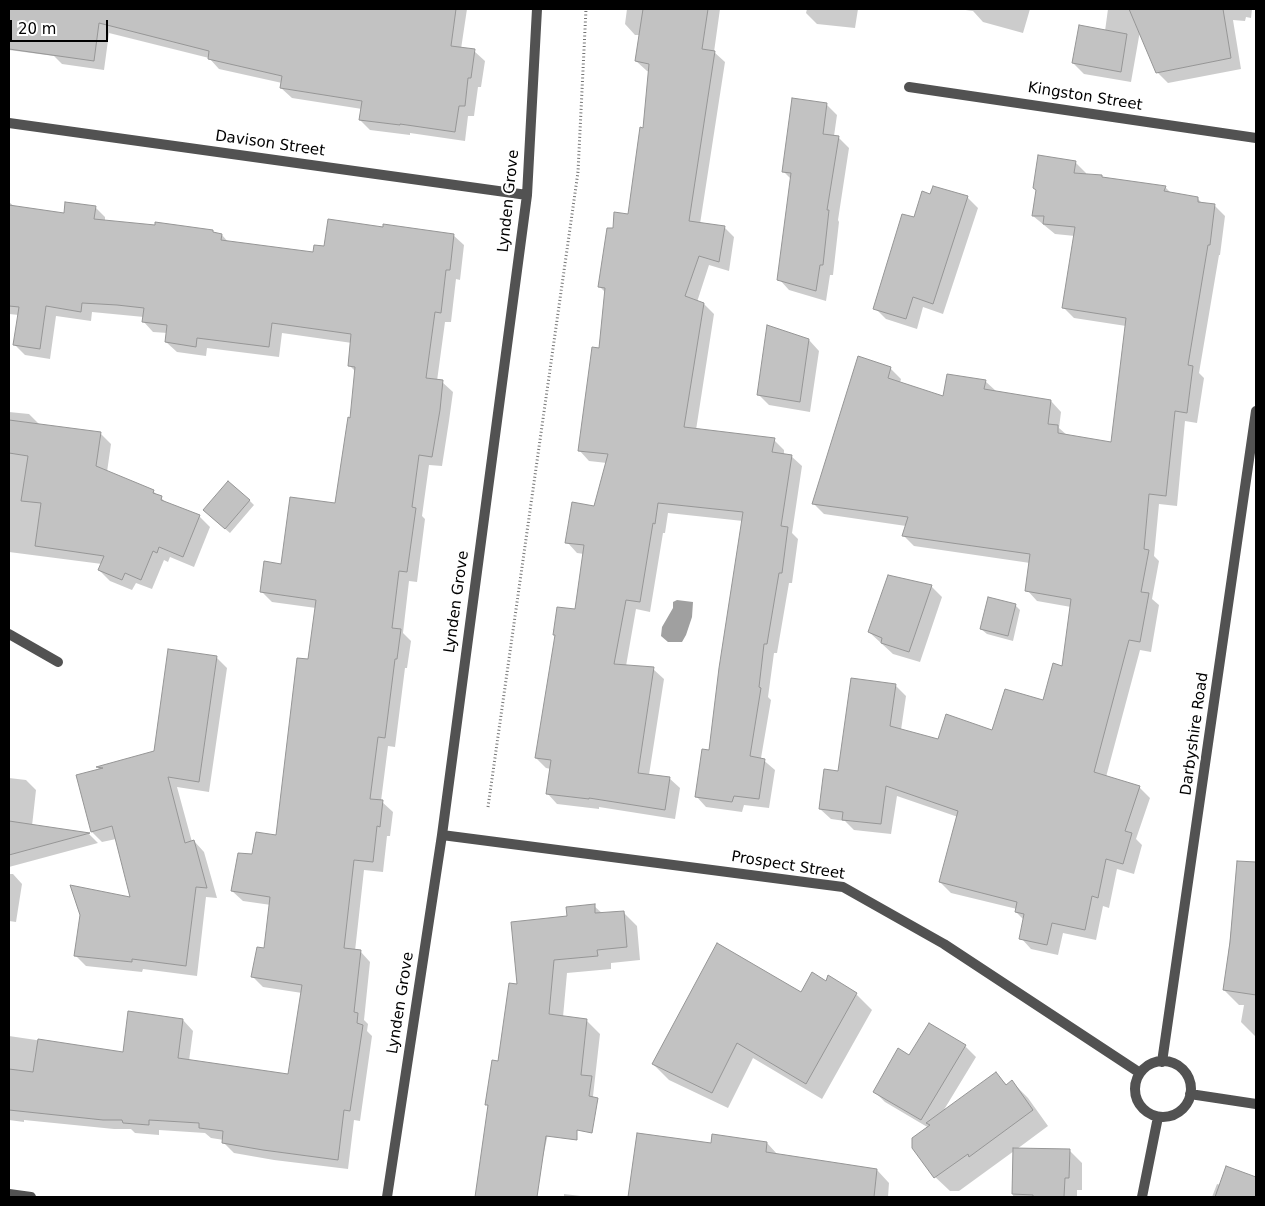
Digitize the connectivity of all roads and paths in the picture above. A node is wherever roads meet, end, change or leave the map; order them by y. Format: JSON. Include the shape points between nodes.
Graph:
{"nodes":[{"id":1,"x":537,"y":9,"type":"edge"},
{"id":2,"x":586,"y":9,"type":"edge"},
{"id":3,"x":909,"y":86,"type":"dead end"},
{"id":4,"x":9,"y":123,"type":"edge"},
{"id":5,"x":1256,"y":138,"type":"edge"},
{"id":6,"x":527,"y":195,"type":"junction"},
{"id":7,"x":1256,"y":411,"type":"edge"},
{"id":8,"x":9,"y":634,"type":"edge"},
{"id":9,"x":58,"y":662,"type":"dead end"},
{"id":10,"x":488,"y":807,"type":"dead end"},
{"id":11,"x":442,"y":835,"type":"junction"},
{"id":12,"x":1162,"y":1062,"type":"junction"},
{"id":13,"x":1140,"y":1073,"type":"junction"},
{"id":14,"x":1190,"y":1094,"type":"junction"},
{"id":15,"x":1256,"y":1104,"type":"edge"},
{"id":16,"x":1158,"y":1117,"type":"junction"},
{"id":17,"x":9,"y":1194,"type":"edge"},
{"id":18,"x":32,"y":1197,"type":"edge"},
{"id":19,"x":387,"y":1197,"type":"edge"},
{"id":20,"x":1142,"y":1197,"type":"edge"}],
"edges":[{"from":1,"to":6,"type":"street","name":"Lynden Grove"},
{"from":2,"to":10,"type":"path","via":[[578,172]]},
{"from":3,"to":5,"type":"street","name":"Kingston Street"},
{"from":4,"to":6,"type":"street","name":"Davison Street"},
{"from":6,"to":11,"type":"street","name":"Lynden Grove"},
{"from":7,"to":12,"type":"street","name":"Darbyshire Road"},
{"from":8,"to":9,"type":"street"},
{"from":11,"to":13,"type":"street","name":"Prospect Street","via":[[844,887],[944,944]]},
{"from":11,"to":19,"type":"street","name":"Lynden Grove"},
{"from":12,"to":13,"type":"street","via":[[1152,1064]]},
{"from":12,"to":14,"type":"street","via":[[1176,1064],[1183,1070],[1190,1085]]},
{"from":13,"to":16,"type":"street","via":[[1135,1088],[1138,1104]]},
{"from":14,"to":15,"type":"street"},
{"from":14,"to":16,"type":"street","via":[[1183,1109],[1167,1117]]},
{"from":16,"to":20,"type":"street"},
{"from":17,"to":18,"type":"street"}]}
